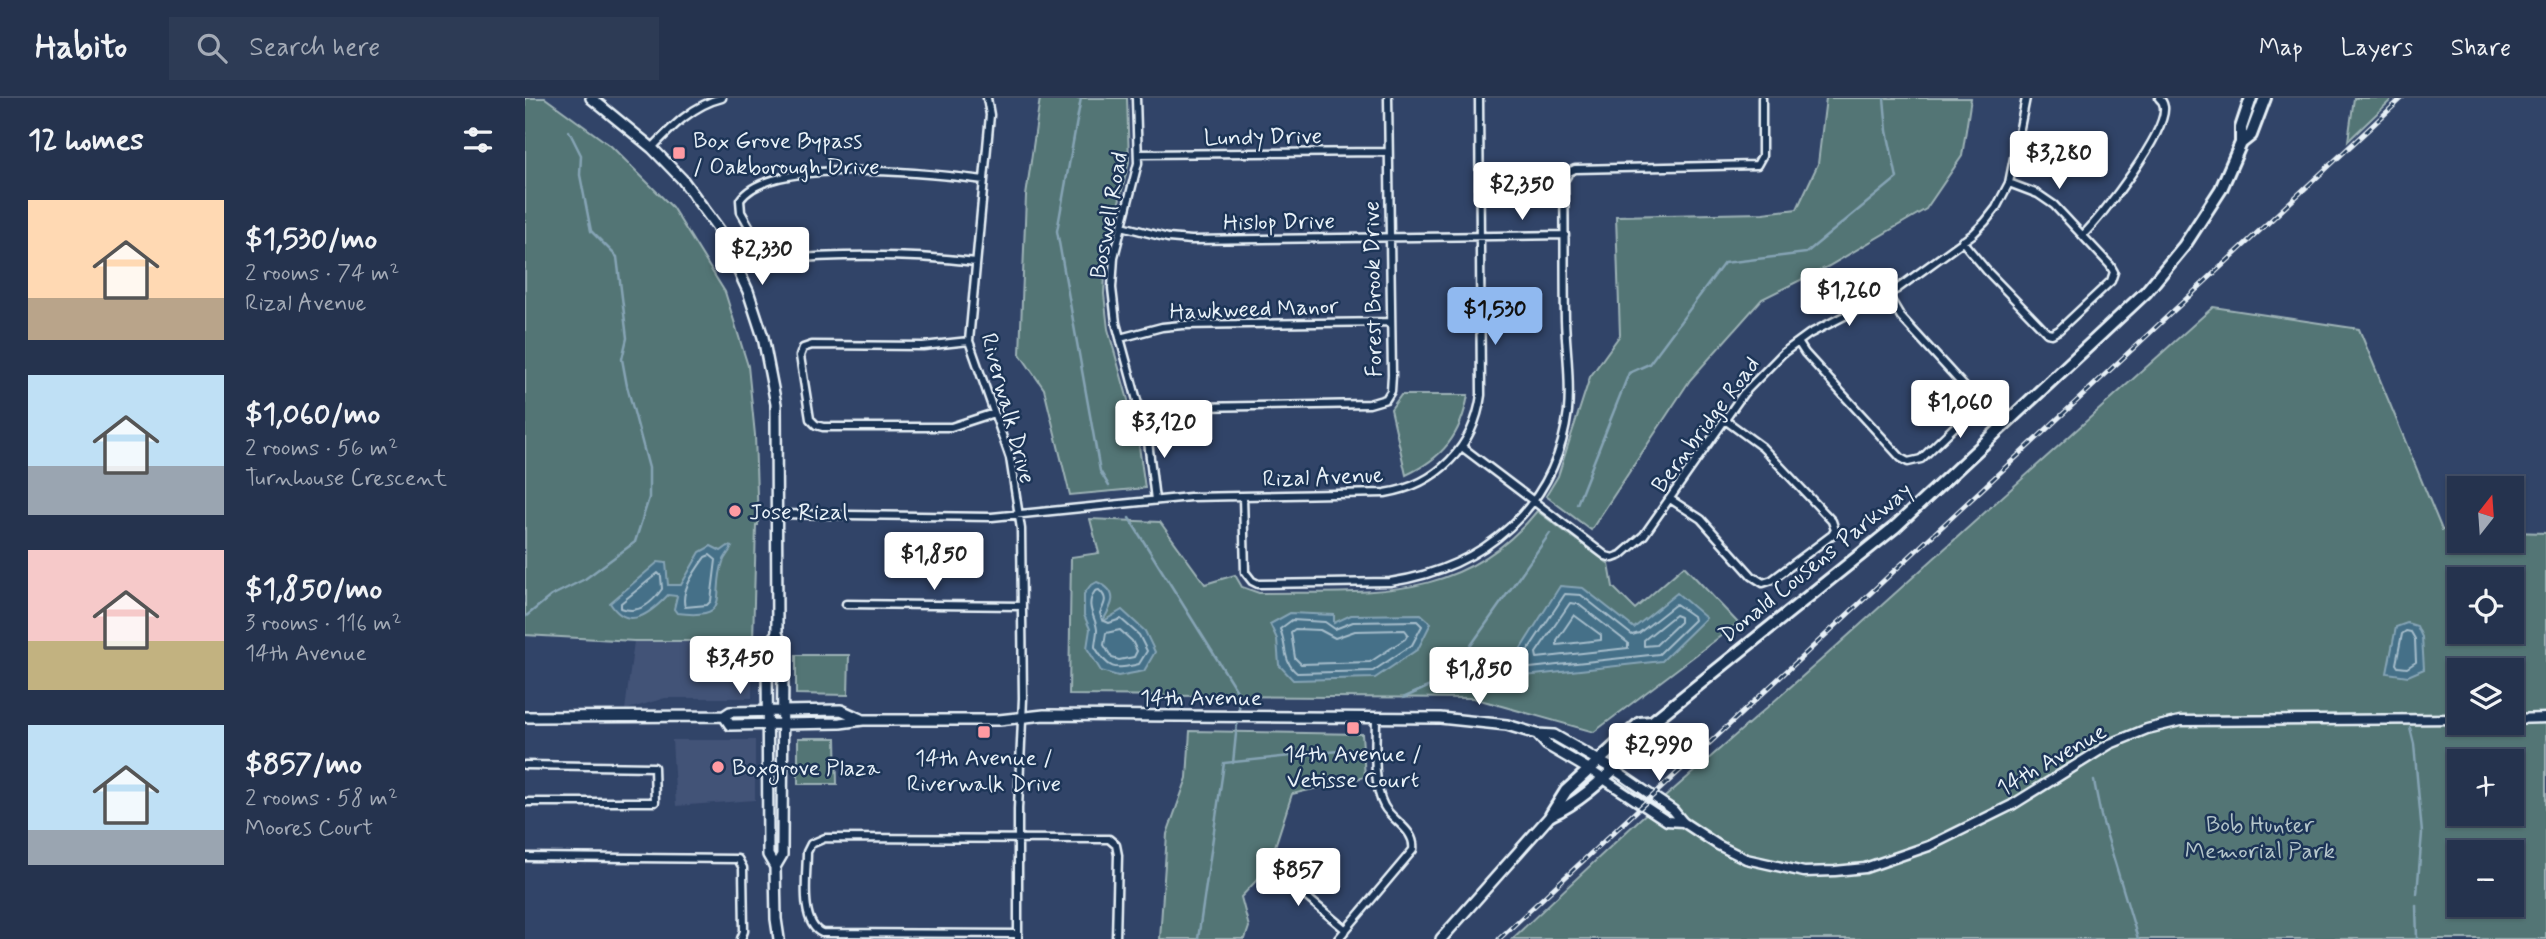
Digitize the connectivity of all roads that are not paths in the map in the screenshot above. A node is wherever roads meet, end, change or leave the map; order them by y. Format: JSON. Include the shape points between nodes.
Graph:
{"nodes":[{"id":1,"x":590,"y":98,"type":"edge"},
{"id":2,"x":722,"y":98,"type":"edge"},
{"id":3,"x":987,"y":98,"type":"edge"},
{"id":4,"x":1136,"y":98,"type":"edge"},
{"id":5,"x":1388,"y":98,"type":"edge"},
{"id":6,"x":1479,"y":98,"type":"edge"},
{"id":7,"x":1762,"y":98,"type":"edge"},
{"id":8,"x":2027,"y":98,"type":"edge"},
{"id":9,"x":2159,"y":98,"type":"edge"},
{"id":10,"x":2251,"y":98,"type":"edge"},
{"id":11,"x":2265,"y":98,"type":"edge"},
{"id":12,"x":2241,"y":143,"type":"junction"},
{"id":13,"x":652,"y":149,"type":"junction"},
{"id":14,"x":1388,"y":152,"type":"junction"},
{"id":15,"x":1138,"y":154,"type":"junction"},
{"id":16,"x":984,"y":180,"type":"junction"},
{"id":17,"x":2009,"y":183,"type":"junction"},
{"id":18,"x":1122,"y":226,"type":"junction"},
{"id":19,"x":1565,"y":235,"type":"junction"},
{"id":20,"x":2083,"y":235,"type":"junction"},
{"id":21,"x":1480,"y":236,"type":"junction"},
{"id":22,"x":1390,"y":237,"type":"junction"},
{"id":23,"x":1962,"y":241,"type":"junction"},
{"id":24,"x":976,"y":262,"type":"junction"},
{"id":25,"x":1888,"y":295,"type":"junction"},
{"id":26,"x":1391,"y":322,"type":"junction"},
{"id":27,"x":1120,"y":338,"type":"junction"},
{"id":28,"x":969,"y":341,"type":"junction"},
{"id":29,"x":1798,"y":342,"type":"junction"},
{"id":30,"x":994,"y":413,"type":"junction"},
{"id":31,"x":1725,"y":420,"type":"junction"},
{"id":32,"x":1144,"y":425,"type":"junction"},
{"id":33,"x":1462,"y":447,"type":"junction"},
{"id":34,"x":1243,"y":496,"type":"junction"},
{"id":35,"x":1670,"y":499,"type":"junction"},
{"id":36,"x":1154,"y":500,"type":"junction"},
{"id":37,"x":1532,"y":500,"type":"junction"},
{"id":38,"x":775,"y":514,"type":"junction"},
{"id":39,"x":1018,"y":515,"type":"junction"},
{"id":40,"x":846,"y":604,"type":"dead end"},
{"id":41,"x":1023,"y":606,"type":"junction"},
{"id":42,"x":777,"y":633,"type":"junction"},
{"id":43,"x":783,"y":710,"type":"junction"},
{"id":44,"x":767,"y":711,"type":"junction"},
{"id":45,"x":724,"y":716,"type":"junction"},
{"id":46,"x":525,"y":717,"type":"edge"},
{"id":47,"x":1376,"y":717,"type":"junction"},
{"id":48,"x":1021,"y":718,"type":"junction"},
{"id":49,"x":2447,"y":719,"type":"edge"},
{"id":50,"x":2524,"y":719,"type":"edge"},
{"id":51,"x":2546,"y":719,"type":"edge"},
{"id":52,"x":863,"y":720,"type":"junction"},
{"id":53,"x":1652,"y":722,"type":"junction"},
{"id":54,"x":767,"y":724,"type":"junction"},
{"id":55,"x":783,"y":724,"type":"junction"},
{"id":56,"x":1537,"y":734,"type":"junction"},
{"id":57,"x":1600,"y":761,"type":"junction"},
{"id":58,"x":525,"y":765,"type":"edge"},
{"id":59,"x":1613,"y":769,"type":"junction"},
{"id":60,"x":1590,"y":770,"type":"junction"},
{"id":61,"x":1602,"y":778,"type":"junction"},
{"id":62,"x":525,"y":802,"type":"edge"},
{"id":63,"x":1551,"y":815,"type":"junction"},
{"id":64,"x":1683,"y":822,"type":"junction"},
{"id":65,"x":1018,"y":838,"type":"junction"},
{"id":66,"x":525,"y":858,"type":"edge"},
{"id":67,"x":1286,"y":859,"type":"dead end"},
{"id":68,"x":775,"y":867,"type":"junction"},
{"id":69,"x":1346,"y":930,"type":"junction"},
{"id":70,"x":918,"y":936,"type":"edge"},
{"id":71,"x":1018,"y":936,"type":"edge"},
{"id":72,"x":740,"y":939,"type":"edge"},
{"id":73,"x":779,"y":939,"type":"edge"},
{"id":74,"x":1117,"y":939,"type":"edge"},
{"id":75,"x":1338,"y":939,"type":"edge"},
{"id":76,"x":1441,"y":939,"type":"edge"}],
"edges":[{"from":1,"to":13,"type":"main road"},
{"from":2,"to":13,"type":"street","via":[[683,118]]},
{"from":3,"to":16,"type":"street","name":"Riverwalk Drive","via":[[990,115]]},
{"from":4,"to":15,"type":"street","name":"Boswell Road"},
{"from":5,"to":14,"type":"street","name":"Forest Brook Drive"},
{"from":6,"to":21,"type":"street","name":"Rizal Avenue"},
{"from":7,"to":19,"type":"street","via":[[1762,156],[1756,165],[1575,169],[1564,181]]},
{"from":8,"to":17,"type":"street","name":"Bernbridge Road"},
{"from":9,"to":20,"type":"street","via":[[2163,116],[2145,151],[2109,207]]},
{"from":10,"to":12,"type":"main road","name":"Donald Cousens Parkway"},
{"from":11,"to":12,"type":"main road","name":"Donald Cousens Parkway","via":[[2251,135]]},
{"from":12,"to":53,"type":"main road","name":"Donald Cousens Parkway","via":[[2221,189],[2184,246],[2146,292],[1895,527]]},
{"from":13,"to":38,"type":"main road","via":[[683,179],[715,224],[748,291],[776,404]]},
{"from":14,"to":15,"type":"street","name":"Lundy Drive"},
{"from":14,"to":22,"type":"street","name":"Forest Brook Drive"},
{"from":15,"to":18,"type":"street","name":"Boswell Road"},
{"from":16,"to":24,"type":"street","name":"Riverwalk Drive"},
{"from":16,"to":24,"type":"street","via":[[889,171],[819,172],[764,183],[740,200],[741,212],[772,260],[869,257]]},
{"from":17,"to":20,"type":"street","via":[[2045,198]]},
{"from":17,"to":23,"type":"street","name":"Bernbridge Road","via":[[1990,216]]},
{"from":18,"to":22,"type":"street","name":"Hislop Drive","via":[[1180,240]]},
{"from":18,"to":27,"type":"street","name":"Boswell Road","via":[[1112,288]]},
{"from":19,"to":21,"type":"street","name":"Hislop Drive"},
{"from":19,"to":37,"type":"street","via":[[1568,408],[1558,453]]},
{"from":20,"to":23,"type":"street","via":[[2114,272],[2111,281],[2052,334],[2039,327]]},
{"from":21,"to":22,"type":"street","name":"Hislop Drive"},
{"from":21,"to":33,"type":"street","name":"Rizal Avenue","via":[[1481,396]]},
{"from":22,"to":26,"type":"street","name":"Forest Brook Drive"},
{"from":23,"to":25,"type":"street","name":"Bernbridge Road"},
{"from":24,"to":28,"type":"street","name":"Riverwalk Drive"},
{"from":25,"to":29,"type":"street","name":"Bernbridge Road"},
{"from":25,"to":29,"type":"street","via":[[1901,317],[1972,395],[1975,404],[1921,459],[1908,462],[1901,458]]},
{"from":26,"to":27,"type":"street","name":"Hawkweed Manor","via":[[1182,325]]},
{"from":26,"to":32,"type":"street","name":"Forest Brook Drive","via":[[1391,391],[1381,402],[1199,407]]},
{"from":27,"to":32,"type":"street","name":"Boswell Road"},
{"from":28,"to":30,"type":"street","name":"Riverwalk Drive"},
{"from":28,"to":30,"type":"street","via":[[803,348],[800,356],[810,419],[823,427],[939,427],[962,425]]},
{"from":29,"to":31,"type":"street","name":"Bernbridge Road","via":[[1761,374]]},
{"from":30,"to":39,"type":"street","name":"Riverwalk Drive","via":[[1013,470]]},
{"from":31,"to":35,"type":"street","name":"Bernbridge Road"},
{"from":31,"to":35,"type":"street","via":[[1771,454],[1832,521],[1832,535],[1763,583],[1701,519]]},
{"from":32,"to":36,"type":"street","name":"Boswell Road"},
{"from":33,"to":34,"type":"street","name":"Rizal Avenue","via":[[1430,478],[1392,492]]},
{"from":33,"to":37,"type":"street","name":"Bernbridge Road"},
{"from":34,"to":36,"type":"street","name":"Rizal Avenue"},
{"from":34,"to":37,"type":"street","via":[[1245,572],[1258,584],[1391,582],[1430,574],[1462,562],[1496,540]]},
{"from":35,"to":37,"type":"street","name":"Bernbridge Road","via":[[1638,541],[1613,558]]},
{"from":36,"to":39,"type":"street","name":"Rizal Avenue"},
{"from":38,"to":39,"type":"street","name":"Rizal Avenue"},
{"from":38,"to":42,"type":"main road"},
{"from":39,"to":41,"type":"street","name":"Riverwalk Drive"},
{"from":40,"to":41,"type":"street"},
{"from":41,"to":48,"type":"street","name":"Riverwalk Drive"},
{"from":42,"to":43,"type":"main road","via":[[783,648]]},
{"from":42,"to":44,"type":"main road","via":[[767,646]]},
{"from":43,"to":44,"type":"main road","name":"14th Avenue"},
{"from":43,"to":52,"type":"main road","name":"14th Avenue","via":[[841,710]]},
{"from":43,"to":55,"type":"main road"},
{"from":44,"to":45,"type":"main road","name":"14th Avenue"},
{"from":44,"to":54,"type":"main road"},
{"from":45,"to":46,"type":"main road","name":"14th Avenue"},
{"from":45,"to":54,"type":"main road","name":"14th Avenue","via":[[730,725]]},
{"from":47,"to":48,"type":"main road","name":"14th Avenue"},
{"from":47,"to":56,"type":"main road","name":"14th Avenue","via":[[1507,725]]},
{"from":47,"to":69,"type":"street","via":[[1381,798],[1414,844]]},
{"from":48,"to":52,"type":"main road","name":"14th Avenue"},
{"from":48,"to":65,"type":"street","name":"Riverwalk Drive"},
{"from":49,"to":64,"type":"street","name":"14th Avenue","via":[[2180,722],[2147,729],[2110,744],[2012,805],[1929,846],[1865,868],[1804,872],[1775,867],[1746,859]]},
{"from":50,"to":51,"type":"street"},
{"from":52,"to":55,"type":"main road","name":"14th Avenue"},
{"from":53,"to":57,"type":"main road","name":"Donald Cousens Parkway","via":[[1640,723]]},
{"from":53,"to":59,"type":"main road","name":"Donald Cousens Parkway","via":[[1651,736]]},
{"from":54,"to":55,"type":"main road","name":"14th Avenue"},
{"from":54,"to":68,"type":"main road","via":[[768,855]]},
{"from":55,"to":68,"type":"main road","via":[[782,855]]},
{"from":56,"to":57,"type":"main road","name":"14th Avenue","via":[[1554,735]]},
{"from":56,"to":60,"type":"main road","name":"14th Avenue"},
{"from":57,"to":59,"type":"main road","name":"14th Avenue"},
{"from":57,"to":60,"type":"main road","name":"Donald Cousens Parkway"},
{"from":58,"to":62,"type":"street","via":[[654,767],[655,802]]},
{"from":59,"to":61,"type":"main road","name":"Donald Cousens Parkway"},
{"from":59,"to":64,"type":"street","name":"14th Avenue","via":[[1674,810]]},
{"from":60,"to":61,"type":"street","name":"14th Avenue"},
{"from":60,"to":63,"type":"main road","name":"Donald Cousens Parkway","via":[[1566,791]]},
{"from":61,"to":63,"type":"main road","name":"Donald Cousens Parkway"},
{"from":61,"to":64,"type":"street","name":"14th Avenue","via":[[1667,821]]},
{"from":63,"to":76,"type":"main road","name":"Donald Cousens Parkway"},
{"from":65,"to":70,"type":"street","via":[[825,838],[811,844],[807,852],[807,915],[815,930]]},
{"from":65,"to":71,"type":"street","name":"Riverwalk Drive"},
{"from":65,"to":74,"type":"street","via":[[1113,841],[1118,855]]},
{"from":66,"to":72,"type":"street","via":[[738,859],[743,869],[744,931]]},
{"from":67,"to":69,"type":"street","via":[[1303,894]]},
{"from":68,"to":73,"type":"main road"},
{"from":69,"to":75,"type":"street"},
{"from":70,"to":71,"type":"street"}]}
